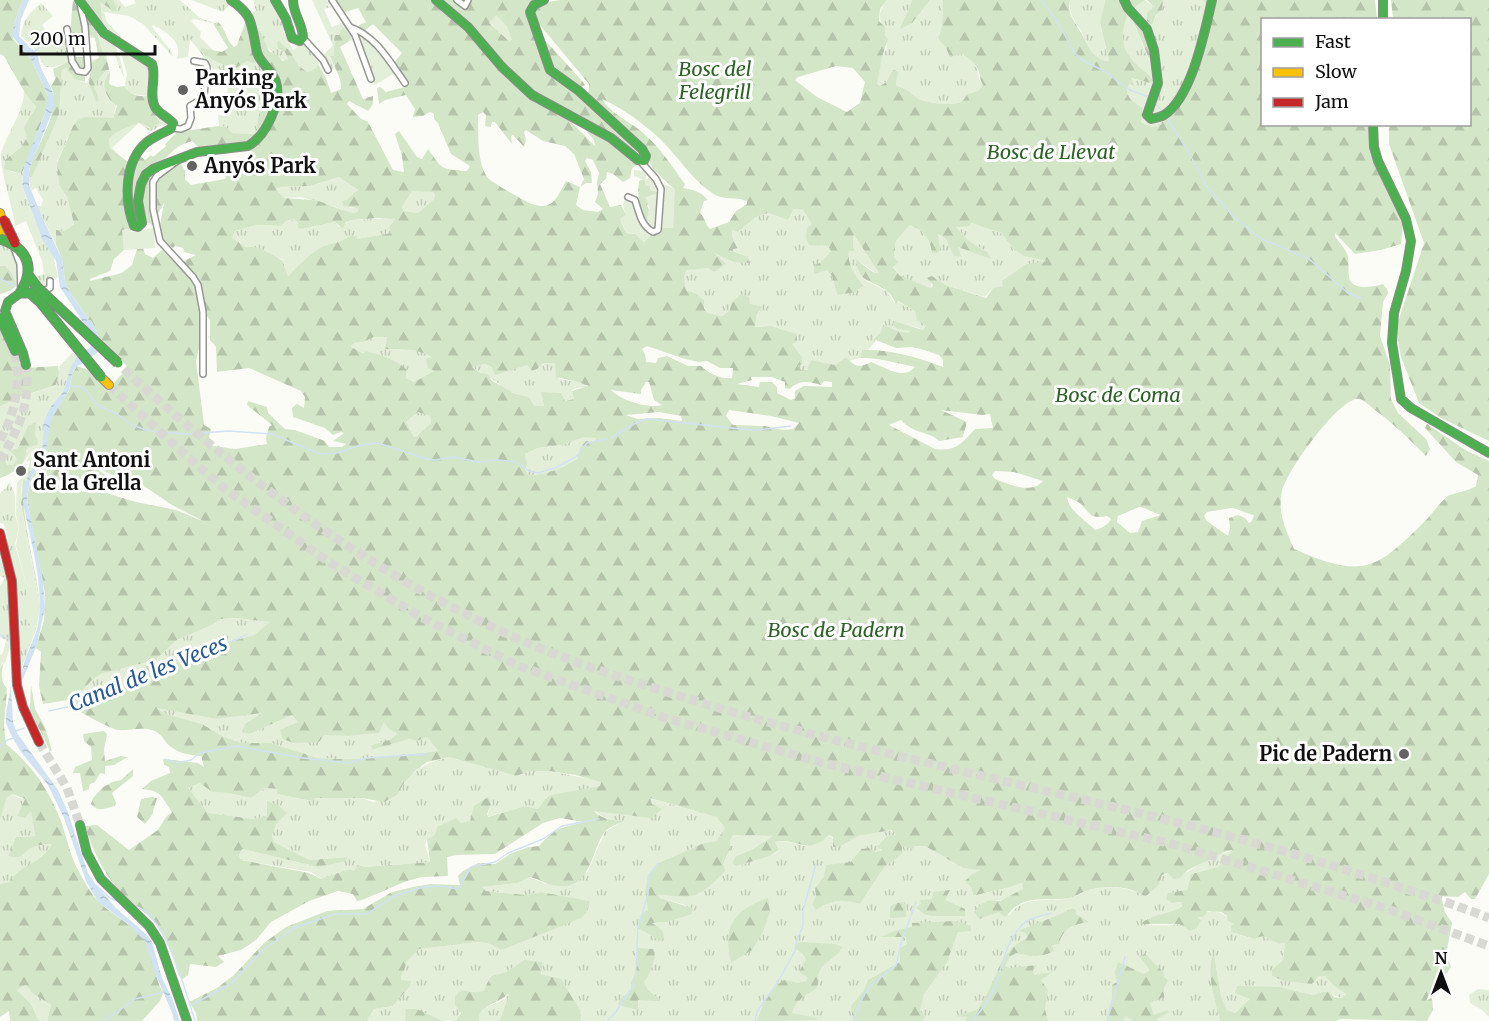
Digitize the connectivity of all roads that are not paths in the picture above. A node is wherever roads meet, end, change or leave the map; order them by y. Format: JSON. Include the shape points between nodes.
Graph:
{"nodes":[{"id":1,"x":79,"y":0,"type":"edge"},
{"id":2,"x":231,"y":0,"type":"edge"},
{"id":3,"x":275,"y":0,"type":"edge"},
{"id":4,"x":293,"y":0,"type":"edge"},
{"id":5,"x":332,"y":0,"type":"edge"},
{"id":6,"x":436,"y":0,"type":"edge"},
{"id":7,"x":457,"y":0,"type":"edge"},
{"id":8,"x":468,"y":0,"type":"edge"},
{"id":9,"x":544,"y":0,"type":"edge"},
{"id":10,"x":1124,"y":0,"type":"edge"},
{"id":11,"x":1212,"y":0,"type":"edge"},
{"id":12,"x":1383,"y":0,"type":"edge"},
{"id":13,"x":1383,"y":18,"type":"edge"},
{"id":14,"x":350,"y":27,"type":"junction"},
{"id":15,"x":67,"y":29,"type":"dead end"},
{"id":16,"x":303,"y":38,"type":"junction"},
{"id":17,"x":194,"y":61,"type":"dead end"},
{"id":18,"x":327,"y":70,"type":"dead end"},
{"id":19,"x":371,"y":79,"type":"dead end"},
{"id":20,"x":405,"y":83,"type":"dead end"},
{"id":21,"x":1373,"y":126,"type":"edge"},
{"id":22,"x":172,"y":128,"type":"junction"},
{"id":23,"x":178,"y":159,"type":"junction"},
{"id":24,"x":641,"y":162,"type":"junction"},
{"id":25,"x":628,"y":197,"type":"dead end"},
{"id":26,"x":0,"y":207,"type":"edge"},
{"id":27,"x":2,"y":217,"type":"edge"},
{"id":28,"x":0,"y":238,"type":"edge"},
{"id":29,"x":16,"y":245,"type":"junction"},
{"id":30,"x":29,"y":276,"type":"junction"},
{"id":31,"x":50,"y":281,"type":"dead end"},
{"id":32,"x":16,"y":296,"type":"junction"},
{"id":33,"x":0,"y":302,"type":"edge"},
{"id":34,"x":0,"y":318,"type":"edge"},
{"id":35,"x":15,"y":351,"type":"tunnel mouth"},
{"id":36,"x":26,"y":365,"type":"tunnel mouth"},
{"id":37,"x":121,"y":366,"type":"tunnel mouth"},
{"id":38,"x":203,"y":374,"type":"dead end"},
{"id":39,"x":109,"y":385,"type":"tunnel mouth"},
{"id":40,"x":1489,"y":453,"type":"edge"},
{"id":41,"x":0,"y":533,"type":"edge"},
{"id":42,"x":0,"y":546,"type":"edge"},
{"id":43,"x":7,"y":560,"type":"junction"},
{"id":44,"x":39,"y":742,"type":"tunnel mouth"},
{"id":45,"x":80,"y":825,"type":"tunnel mouth"},
{"id":46,"x":135,"y":911,"type":"junction"},
{"id":47,"x":164,"y":953,"type":"junction"},
{"id":48,"x":182,"y":1021,"type":"edge"},
{"id":49,"x":187,"y":1021,"type":"edge"},
{"id":50,"x":192,"y":1021,"type":"edge"}],
"edges":[{"from":1,"to":15,"type":"street","via":[[85,26],[85,72],[78,71],[72,61]]},
{"from":1,"to":22,"type":"main road","via":[[104,33],[152,63],[153,103],[171,120]]},
{"from":2,"to":23,"type":"main road","via":[[250,16],[257,54],[276,80],[272,115],[259,137],[248,146],[207,150]]},
{"from":3,"to":16,"type":"main road","via":[[292,38]]},
{"from":4,"to":16,"type":"main road","via":[[292,10]]},
{"from":5,"to":14,"type":"street"},
{"from":6,"to":24,"type":"main road","via":[[468,27],[532,95],[611,138]]},
{"from":7,"to":8,"type":"street","via":[[465,6]]},
{"from":9,"to":24,"type":"main road","via":[[530,12],[550,70],[642,149],[646,159]]},
{"from":10,"to":11,"type":"main road","via":[[1147,29],[1152,44],[1159,81],[1147,115],[1156,120],[1166,116],[1182,96],[1198,55]]},
{"from":12,"to":13,"type":"main road"},
{"from":14,"to":19,"type":"street"},
{"from":14,"to":20,"type":"street","via":[[373,40]]},
{"from":16,"to":18,"type":"street"},
{"from":17,"to":22,"type":"street","via":[[207,67],[204,95],[190,106],[188,126]]},
{"from":21,"to":40,"type":"main road","via":[[1378,162],[1406,219],[1411,241],[1392,343],[1401,399]]},
{"from":22,"to":23,"type":"main road","via":[[151,140],[131,164],[128,186],[135,226],[142,223],[138,201],[144,176]]},
{"from":23,"to":38,"type":"street","via":[[153,182],[153,209],[160,241],[198,285],[203,312]]},
{"from":24,"to":25,"type":"street","via":[[661,189],[658,230],[647,228],[635,200]]},
{"from":26,"to":31,"type":"street","via":[[19,259],[22,294],[30,296],[46,290]]},
{"from":27,"to":28,"type":"main road","bridge":true,"via":[[4,230]]},
{"from":27,"to":29,"type":"main road","bridge":true},
{"from":28,"to":29,"type":"main road","bridge":true},
{"from":29,"to":30,"type":"main road","bridge":true,"via":[[27,259]]},
{"from":30,"to":32,"type":"main road","bridge":true},
{"from":30,"to":37,"type":"main road","bridge":true},
{"from":32,"to":33,"type":"main road"},
{"from":32,"to":36,"type":"main road","via":[[6,305],[6,315]]},
{"from":32,"to":39,"type":"main road","bridge":true,"via":[[30,293],[42,303]]},
{"from":34,"to":35,"type":"main road"},
{"from":41,"to":43,"type":"main road"},
{"from":42,"to":43,"type":"main road"},
{"from":43,"to":44,"type":"main road","via":[[14,590],[20,701]]},
{"from":45,"to":46,"type":"main road","via":[[98,875]]},
{"from":46,"to":47,"type":"main road","via":[[155,934]]},
{"from":46,"to":48,"type":"main road","via":[[153,939]]},
{"from":47,"to":49,"type":"main road"},
{"from":47,"to":50,"type":"main road"}]}
